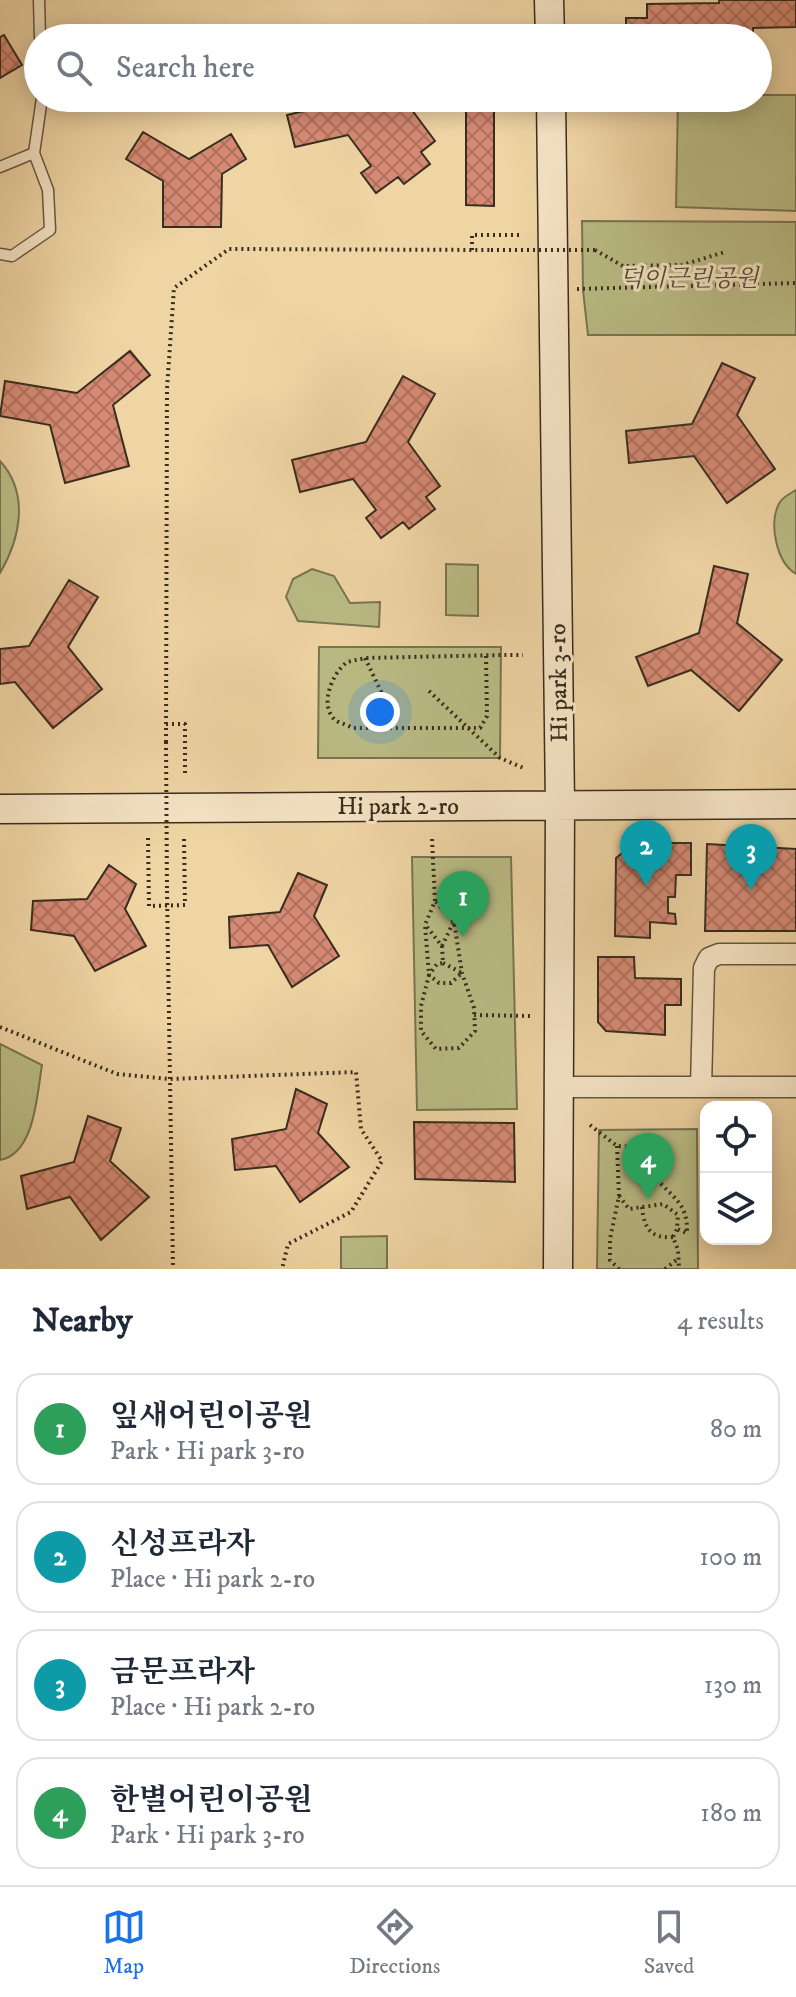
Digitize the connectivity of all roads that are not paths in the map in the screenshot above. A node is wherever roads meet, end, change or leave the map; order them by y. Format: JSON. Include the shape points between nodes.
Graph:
{"nodes":[{"id":1,"x":39,"y":0,"type":"edge"},
{"id":2,"x":549,"y":0,"type":"edge"},
{"id":3,"x":40,"y":24,"type":"edge"},
{"id":4,"x":550,"y":24,"type":"edge"},
{"id":5,"x":40,"y":112,"type":"edge"},
{"id":6,"x":551,"y":112,"type":"edge"},
{"id":7,"x":34,"y":153,"type":"junction"},
{"id":8,"x":0,"y":167,"type":"edge"},
{"id":9,"x":0,"y":254,"type":"edge"},
{"id":10,"x":796,"y":804,"type":"edge"},
{"id":11,"x":560,"y":805,"type":"junction"},
{"id":12,"x":0,"y":809,"type":"edge"},
{"id":13,"x":796,"y":954,"type":"edge"},
{"id":14,"x":559,"y":1087,"type":"junction"},
{"id":15,"x":701,"y":1087,"type":"junction"},
{"id":16,"x":796,"y":1087,"type":"edge"},
{"id":17,"x":558,"y":1269,"type":"edge"}],
"edges":[{"from":1,"to":3,"type":"lane"},
{"from":2,"to":4,"type":"street"},
{"from":5,"to":7,"type":"lane"},
{"from":6,"to":11,"type":"street","name":"Hi park 3-ro"},
{"from":7,"to":8,"type":"lane"},
{"from":7,"to":9,"type":"lane","via":[[48,190],[50,230],[12,256]]},
{"from":10,"to":11,"type":"street","name":"Hi park 2-ro"},
{"from":11,"to":12,"type":"street","name":"Hi park 2-ro"},
{"from":11,"to":14,"type":"street","name":"Hi park 3-ro"},
{"from":13,"to":15,"type":"street","via":[[709,958],[704,968]]},
{"from":14,"to":15,"type":"street"},
{"from":14,"to":17,"type":"street","name":"Hi park 3-ro"},
{"from":15,"to":16,"type":"street"}]}
